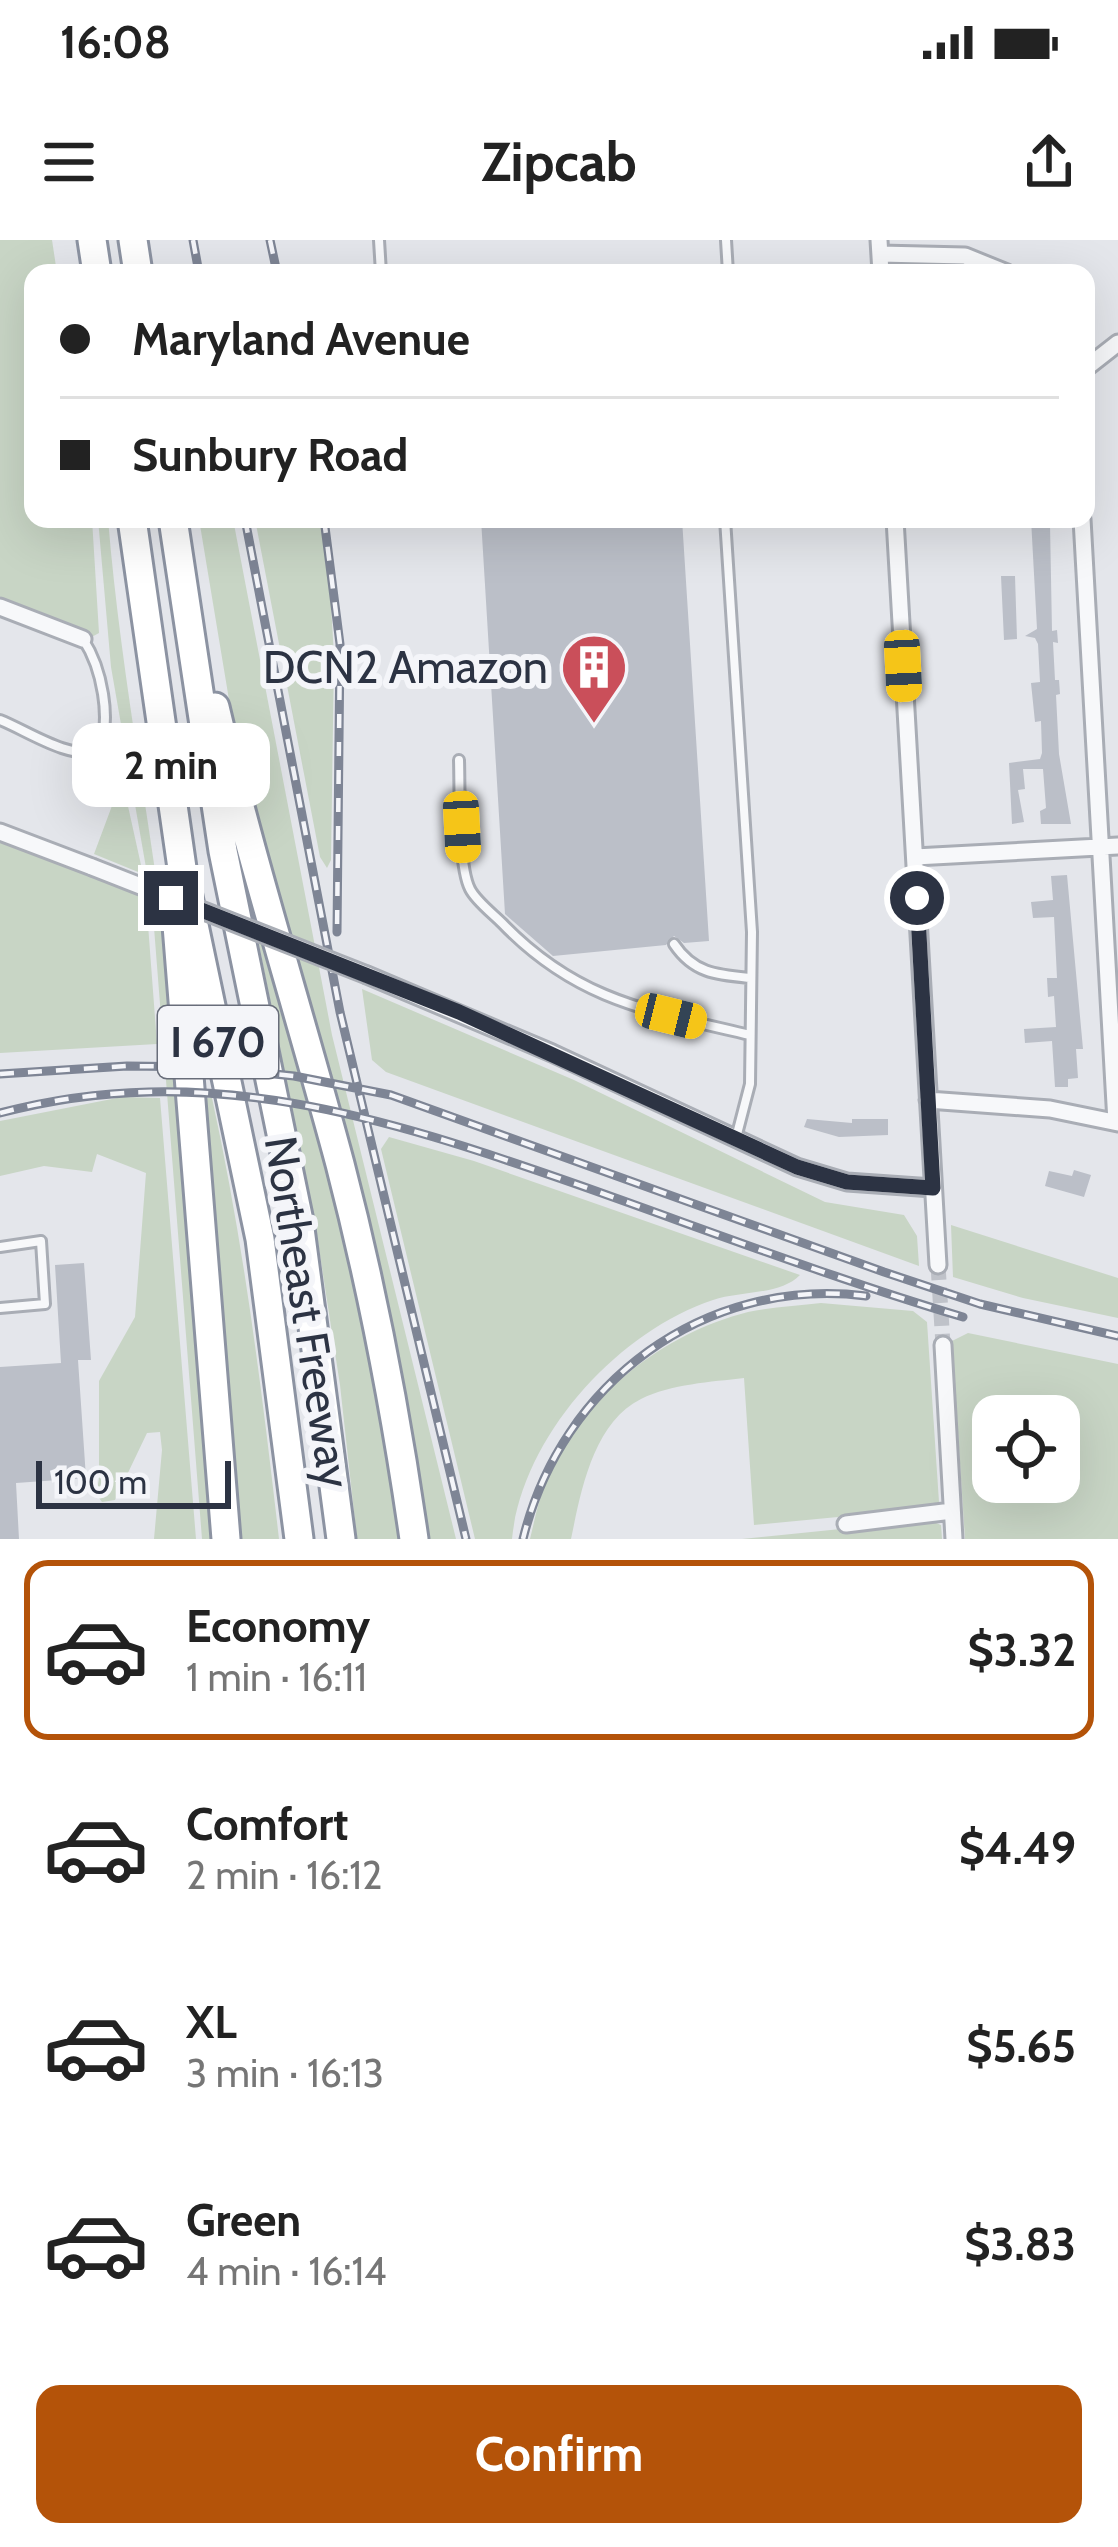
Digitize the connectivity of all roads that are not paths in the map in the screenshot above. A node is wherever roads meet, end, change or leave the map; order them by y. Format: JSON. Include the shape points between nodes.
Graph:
{"nodes":[{"id":1,"x":879,"y":247,"type":"edge"},
{"id":2,"x":984,"y":264,"type":"edge"},
{"id":3,"x":173,"y":528,"type":"edge"},
{"id":4,"x":726,"y":528,"type":"edge"},
{"id":5,"x":896,"y":528,"type":"edge"},
{"id":6,"x":1083,"y":528,"type":"edge"},
{"id":7,"x":134,"y":532,"type":"edge"},
{"id":8,"x":0,"y":607,"type":"edge"},
{"id":9,"x":188,"y":631,"type":"junction"},
{"id":10,"x":83,"y":640,"type":"joint"},
{"id":11,"x":0,"y":721,"type":"edge"},
{"id":12,"x":459,"y":760,"type":"dead end"},
{"id":13,"x":0,"y":832,"type":"edge"},
{"id":14,"x":1110,"y":846,"type":"edge"},
{"id":15,"x":915,"y":857,"type":"junction"},
{"id":16,"x":674,"y":944,"type":"dead end"},
{"id":17,"x":752,"y":978,"type":"junction"},
{"id":18,"x":750,"y":1036,"type":"junction"},
{"id":19,"x":928,"y":1100,"type":"junction"},
{"id":20,"x":1117,"y":1122,"type":"edge"},
{"id":21,"x":736,"y":1140,"type":"junction"},
{"id":22,"x":933,"y":1188,"type":"junction"},
{"id":23,"x":0,"y":1246,"type":"edge"},
{"id":24,"x":938,"y":1265,"type":"tunnel mouth"},
{"id":25,"x":0,"y":1307,"type":"edge"},
{"id":26,"x":943,"y":1346,"type":"tunnel mouth"},
{"id":27,"x":952,"y":1511,"type":"junction"},
{"id":28,"x":846,"y":1524,"type":"dead end"},
{"id":29,"x":226,"y":1539,"type":"edge"},
{"id":30,"x":299,"y":1539,"type":"edge"},
{"id":31,"x":341,"y":1539,"type":"edge"},
{"id":32,"x":414,"y":1539,"type":"edge"},
{"id":33,"x":954,"y":1539,"type":"edge"}],
"edges":[{"from":1,"to":2,"type":"street"},
{"from":3,"to":9,"type":"highway","name":"Northeast Freeway","number":"I 670"},
{"from":4,"to":17,"type":"lane"},
{"from":5,"to":15,"type":"street"},
{"from":6,"to":14,"type":"street"},
{"from":7,"to":29,"type":"highway","via":[[179,942]]},
{"from":7,"to":30,"type":"highway","name":"Northeast Freeway","number":"I 670","via":[[182,868],[260,1239]]},
{"from":8,"to":10,"type":"street"},
{"from":9,"to":31,"type":"highway","name":"Northeast Freeway","number":"I 670","via":[[223,851],[299,1221]]},
{"from":9,"to":32,"type":"highway","via":[[204,658],[340,1168]]},
{"from":10,"to":11,"type":"lane","via":[[96,660],[105,737],[99,751],[88,755]]},
{"from":12,"to":18,"type":"lane","via":[[470,889],[524,946],[597,994]]},
{"from":13,"to":21,"type":"street","bridge":true,"via":[[367,975]]},
{"from":14,"to":15,"type":"street"},
{"from":14,"to":20,"type":"street"},
{"from":15,"to":19,"type":"street"},
{"from":16,"to":17,"type":"lane","via":[[699,970]]},
{"from":17,"to":18,"type":"lane"},
{"from":18,"to":21,"type":"lane","via":[[750,1084]]},
{"from":19,"to":20,"type":"street"},
{"from":19,"to":22,"type":"street"},
{"from":21,"to":22,"type":"street","via":[[847,1182]]},
{"from":22,"to":24,"type":"street"},
{"from":23,"to":25,"type":"lane","via":[[41,1240],[45,1304]]},
{"from":26,"to":27,"type":"street"},
{"from":27,"to":28,"type":"street"},
{"from":27,"to":33,"type":"street"}]}
